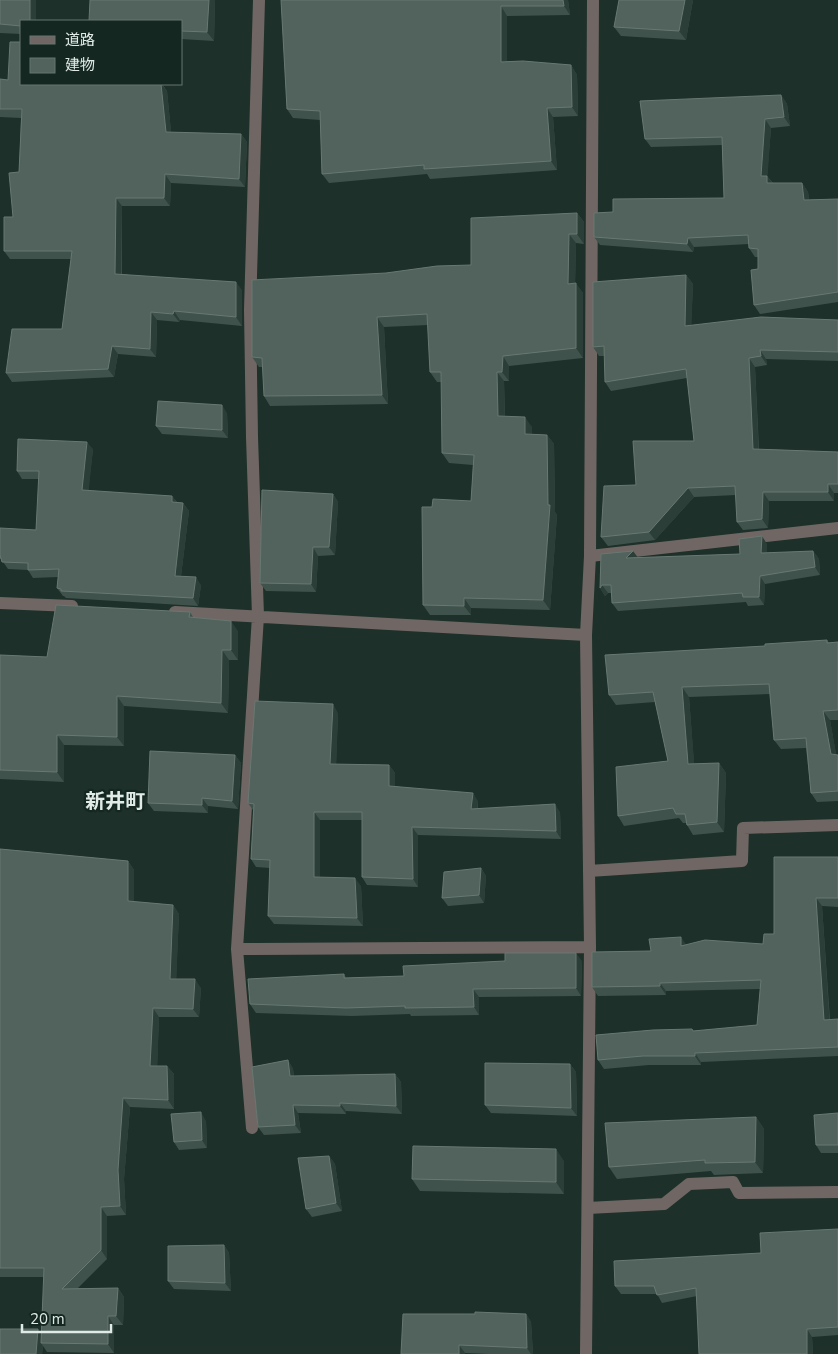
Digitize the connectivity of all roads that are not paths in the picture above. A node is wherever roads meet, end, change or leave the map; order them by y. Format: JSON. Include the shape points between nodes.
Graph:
{"nodes":[{"id":1,"x":259,"y":0,"type":"edge"},
{"id":2,"x":593,"y":0,"type":"edge"},
{"id":3,"x":838,"y":528,"type":"edge"},
{"id":4,"x":590,"y":556,"type":"junction"},
{"id":5,"x":0,"y":603,"type":"edge"},
{"id":6,"x":89,"y":607,"type":"edge"},
{"id":7,"x":159,"y":611,"type":"edge"},
{"id":8,"x":258,"y":616,"type":"junction"},
{"id":9,"x":586,"y":635,"type":"junction"},
{"id":10,"x":838,"y":825,"type":"edge"},
{"id":11,"x":589,"y":871,"type":"junction"},
{"id":12,"x":590,"y":947,"type":"junction"},
{"id":13,"x":237,"y":949,"type":"junction"},
{"id":14,"x":252,"y":1128,"type":"dead end"},
{"id":15,"x":838,"y":1192,"type":"edge"},
{"id":16,"x":588,"y":1208,"type":"junction"},
{"id":17,"x":586,"y":1354,"type":"edge"}],
"edges":[{"from":1,"to":8,"type":"street","via":[[250,310]]},
{"from":2,"to":4,"type":"street"},
{"from":3,"to":4,"type":"street"},
{"from":4,"to":9,"type":"street"},
{"from":5,"to":6,"type":"street"},
{"from":7,"to":8,"type":"street"},
{"from":8,"to":9,"type":"street"},
{"from":8,"to":13,"type":"street"},
{"from":9,"to":11,"type":"street"},
{"from":10,"to":11,"type":"street","via":[[743,828],[742,861]]},
{"from":11,"to":12,"type":"street"},
{"from":12,"to":13,"type":"street"},
{"from":12,"to":16,"type":"street"},
{"from":13,"to":14,"type":"street"},
{"from":15,"to":16,"type":"street","via":[[739,1194],[733,1182],[690,1184],[664,1204]]},
{"from":16,"to":17,"type":"street"}]}
